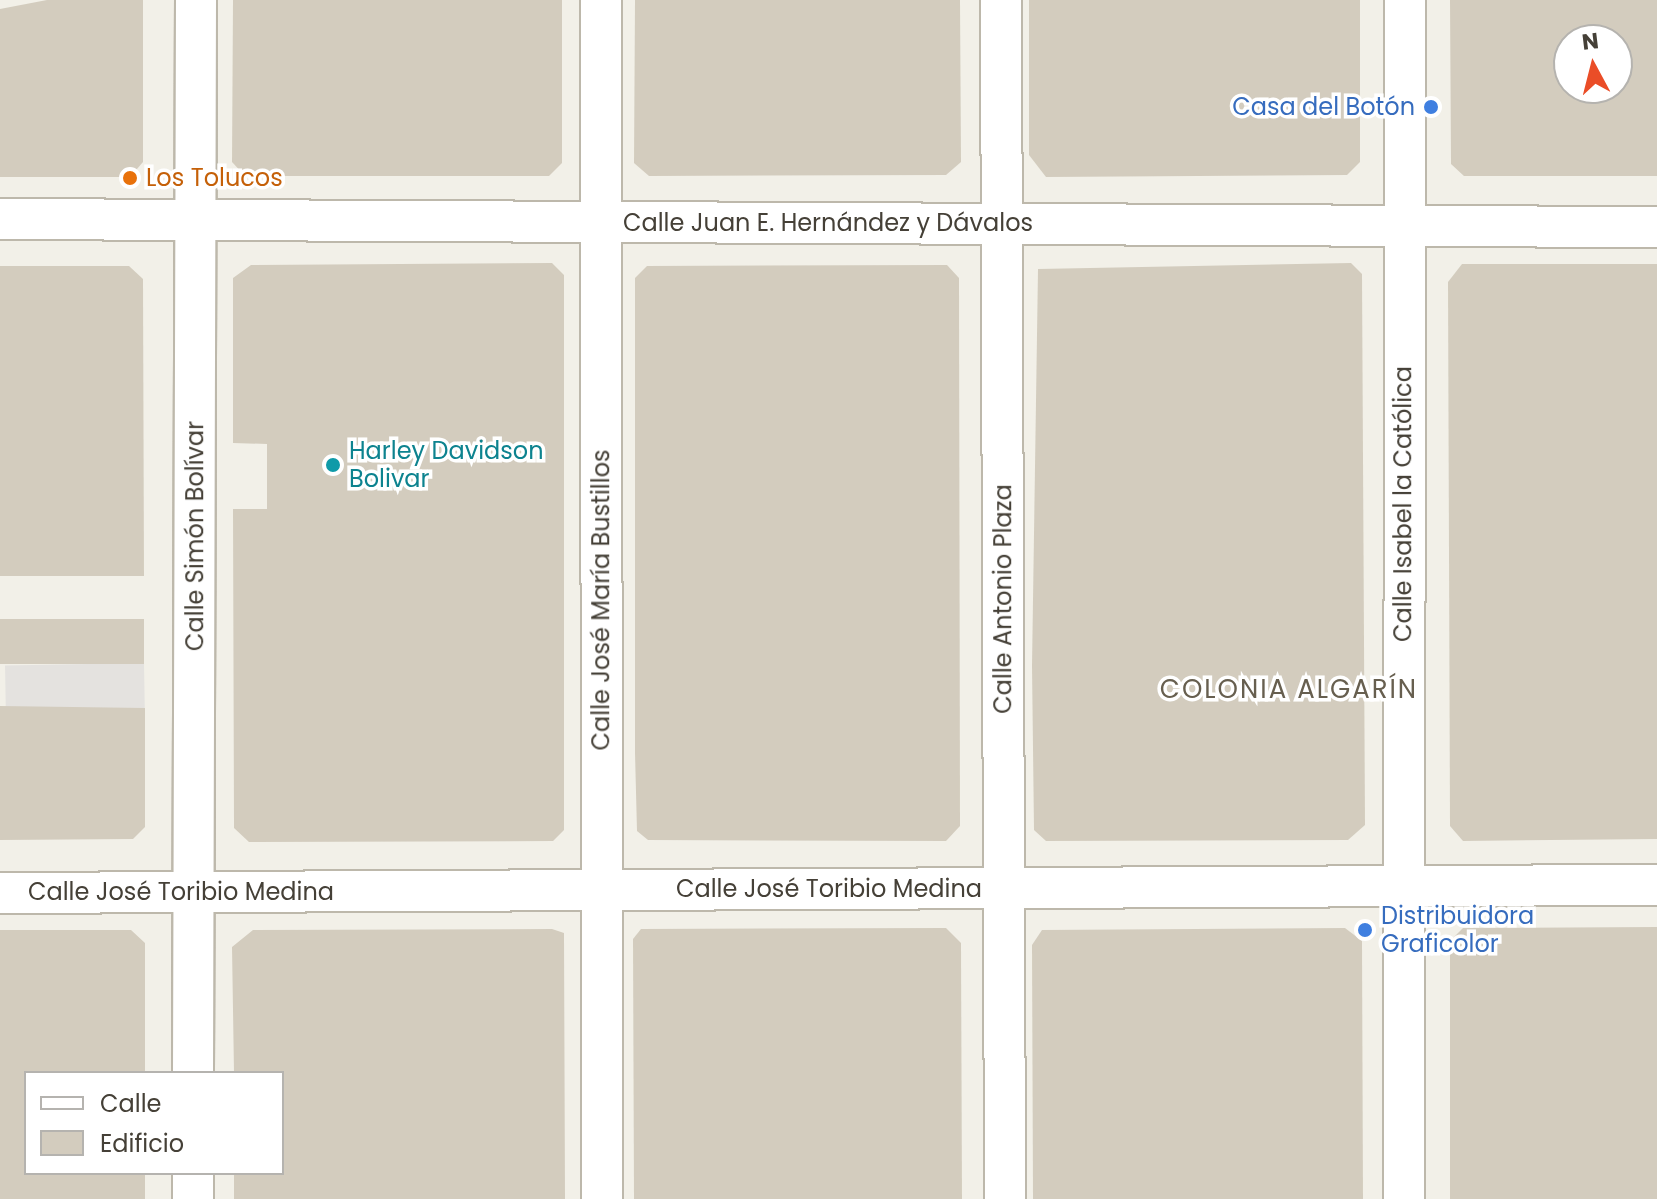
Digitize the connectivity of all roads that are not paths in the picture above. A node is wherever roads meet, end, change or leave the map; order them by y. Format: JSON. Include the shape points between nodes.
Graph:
{"nodes":[{"id":1,"x":196,"y":0,"type":"edge"},
{"id":2,"x":601,"y":0,"type":"edge"},
{"id":3,"x":1001,"y":0,"type":"edge"},
{"id":4,"x":1405,"y":0,"type":"edge"},
{"id":5,"x":0,"y":219,"type":"edge"},
{"id":6,"x":196,"y":220,"type":"junction"},
{"id":7,"x":602,"y":222,"type":"junction"},
{"id":8,"x":1002,"y":224,"type":"junction"},
{"id":9,"x":1404,"y":226,"type":"junction"},
{"id":10,"x":1657,"y":227,"type":"edge"},
{"id":11,"x":1657,"y":885,"type":"edge"},
{"id":12,"x":1402,"y":886,"type":"junction"},
{"id":13,"x":1004,"y":888,"type":"junction"},
{"id":14,"x":600,"y":890,"type":"junction"},
{"id":15,"x":194,"y":892,"type":"junction"},
{"id":16,"x":0,"y":893,"type":"edge"},
{"id":17,"x":193,"y":1071,"type":"edge"},
{"id":18,"x":193,"y":1175,"type":"edge"},
{"id":19,"x":193,"y":1199,"type":"edge"},
{"id":20,"x":602,"y":1199,"type":"edge"},
{"id":21,"x":1005,"y":1199,"type":"edge"},
{"id":22,"x":1404,"y":1199,"type":"edge"}],
"edges":[{"from":1,"to":6,"type":"street","name":"Calle Simón Bolívar"},
{"from":2,"to":7,"type":"street","name":"Calle José María Bustillos"},
{"from":3,"to":8,"type":"street","name":"Calle Antonio Plaza"},
{"from":4,"to":9,"type":"street","name":"Calle Isabel la Católica"},
{"from":5,"to":6,"type":"street","name":"Calle Juan E. Hernández y Dávalos"},
{"from":6,"to":7,"type":"street","name":"Calle Juan E. Hernández y Dávalos"},
{"from":6,"to":15,"type":"street","name":"Calle Simón Bolívar"},
{"from":7,"to":8,"type":"street","name":"Calle Juan E. Hernández y Dávalos"},
{"from":7,"to":14,"type":"street","name":"Calle José María Bustillos"},
{"from":8,"to":9,"type":"street","name":"Calle Juan E. Hernández y Dávalos"},
{"from":8,"to":13,"type":"street","name":"Calle Antonio Plaza"},
{"from":9,"to":10,"type":"street","name":"Calle Juan E. Hernández y Dávalos"},
{"from":9,"to":12,"type":"street","name":"Calle Isabel la Católica"},
{"from":11,"to":12,"type":"street","name":"Calle José Toribio Medina"},
{"from":12,"to":13,"type":"street","name":"Calle José Toribio Medina"},
{"from":12,"to":22,"type":"street","name":"Calle Isabel la Católica"},
{"from":13,"to":14,"type":"street","name":"Calle José Toribio Medina"},
{"from":13,"to":21,"type":"street","name":"Calle Antonio Plaza"},
{"from":14,"to":15,"type":"street","name":"Calle José Toribio Medina"},
{"from":14,"to":20,"type":"street","name":"Calle José María Bustillos"},
{"from":15,"to":16,"type":"street","name":"Calle José Toribio Medina"},
{"from":15,"to":17,"type":"street","name":"Calle Simón Bolívar"},
{"from":18,"to":19,"type":"street"}]}
